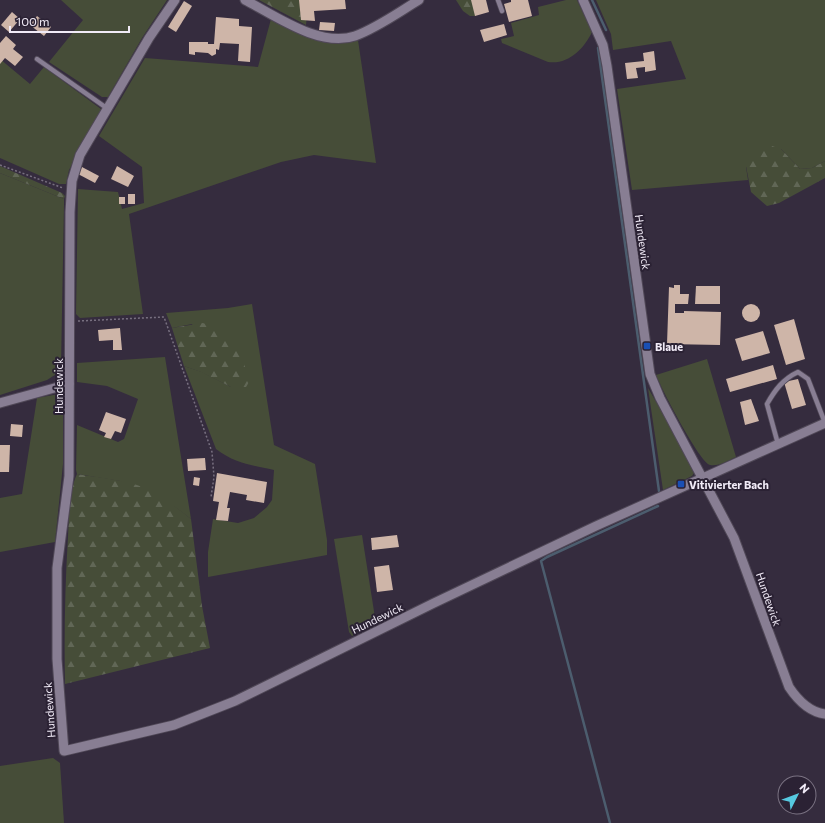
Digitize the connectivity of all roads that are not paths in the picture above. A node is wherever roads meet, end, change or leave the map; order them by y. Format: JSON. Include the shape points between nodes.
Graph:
{"nodes":[{"id":1,"x":174,"y":0,"type":"edge"},
{"id":2,"x":246,"y":0,"type":"edge"},
{"id":3,"x":419,"y":0,"type":"edge"},
{"id":4,"x":498,"y":0,"type":"edge"},
{"id":5,"x":583,"y":0,"type":"edge"},
{"id":6,"x":502,"y":11,"type":"dead end"},
{"id":7,"x":37,"y":59,"type":"dead end"},
{"id":8,"x":108,"y":109,"type":"junction"},
{"id":9,"x":69,"y":384,"type":"junction"},
{"id":10,"x":0,"y":403,"type":"edge"},
{"id":11,"x":825,"y":423,"type":"edge"},
{"id":12,"x":778,"y":444,"type":"junction"},
{"id":13,"x":703,"y":478,"type":"junction"},
{"id":14,"x":825,"y":714,"type":"edge"}],
"edges":[{"from":1,"to":8,"type":"street","name":"Hundewick","via":[[148,38]]},
{"from":2,"to":3,"type":"street","via":[[314,35],[342,39],[356,35]]},
{"from":4,"to":6,"type":"lane"},
{"from":5,"to":13,"type":"street","name":"Hundewick","via":[[603,45],[607,66],[650,374],[665,409]]},
{"from":7,"to":8,"type":"lane"},
{"from":8,"to":9,"type":"street","name":"Hundewick","via":[[80,155],[70,191]]},
{"from":9,"to":10,"type":"street"},
{"from":9,"to":13,"type":"street","name":"Hundewick","via":[[69,476],[57,568],[58,659],[64,751],[174,725],[216,710],[434,603]]},
{"from":11,"to":12,"type":"street","name":"Hundewick"},
{"from":11,"to":12,"type":"lane","via":[[808,379],[798,372],[788,376],[767,404]]},
{"from":12,"to":13,"type":"street","name":"Hundewick"},
{"from":13,"to":14,"type":"street","name":"Hundewick","via":[[734,538],[789,686],[797,699],[806,706]]}]}
